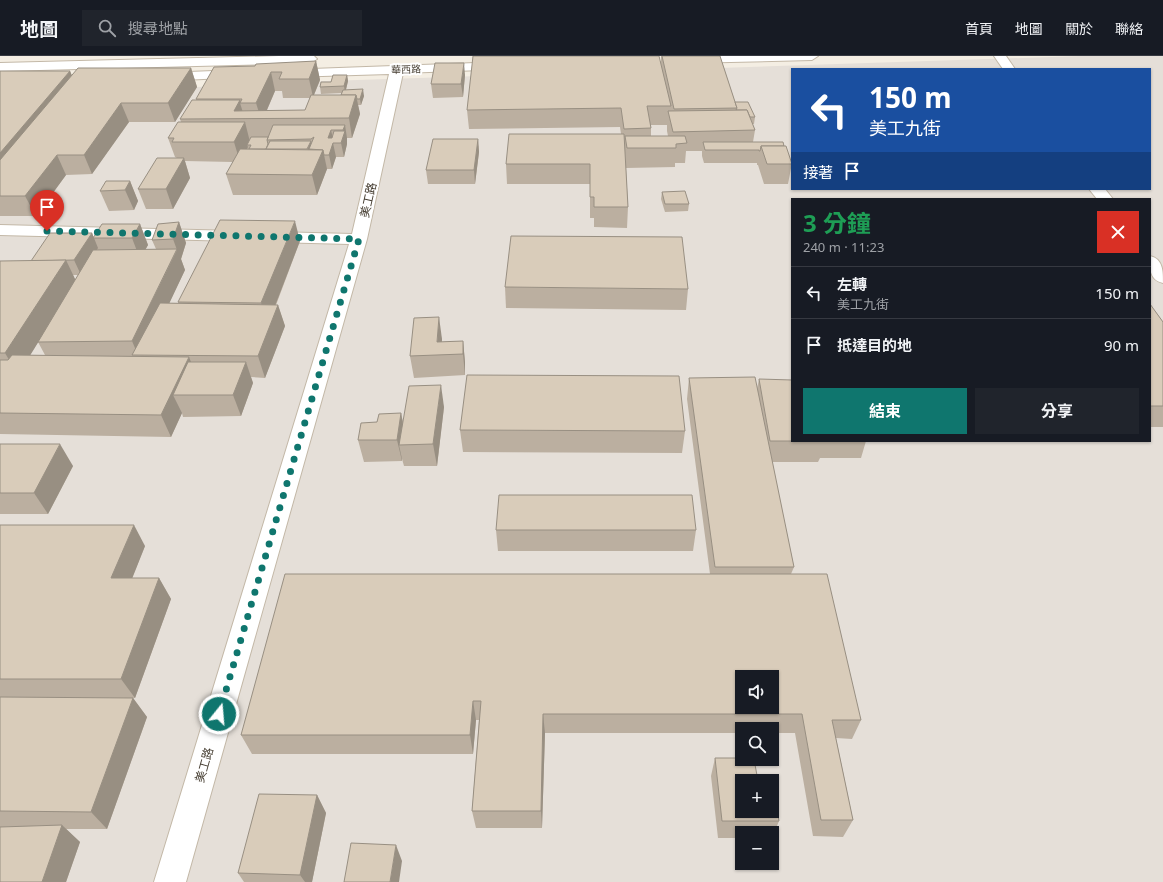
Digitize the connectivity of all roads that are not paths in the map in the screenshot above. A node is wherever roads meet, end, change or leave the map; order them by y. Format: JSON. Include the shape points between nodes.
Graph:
{"nodes":[{"id":1,"x":417,"y":56,"type":"edge"},
{"id":2,"x":424,"y":56,"type":"edge"},
{"id":3,"x":812,"y":56,"type":"edge"},
{"id":4,"x":1000,"y":56,"type":"edge"},
{"id":5,"x":322,"y":59,"type":"dead end"},
{"id":6,"x":680,"y":60,"type":"edge"},
{"id":7,"x":397,"y":61,"type":"edge"},
{"id":8,"x":515,"y":66,"type":"edge"},
{"id":9,"x":0,"y":67,"type":"edge"},
{"id":10,"x":1008,"y":68,"type":"edge"},
{"id":11,"x":278,"y":73,"type":"edge"},
{"id":12,"x":254,"y":74,"type":"edge"},
{"id":13,"x":151,"y":77,"type":"edge"},
{"id":14,"x":1098,"y":190,"type":"edge"},
{"id":15,"x":1104,"y":198,"type":"edge"},
{"id":16,"x":0,"y":230,"type":"edge"},
{"id":17,"x":359,"y":239,"type":"junction"},
{"id":18,"x":1151,"y":262,"type":"edge"},
{"id":19,"x":1163,"y":278,"type":"edge"},
{"id":20,"x":170,"y":882,"type":"edge"}],
"edges":[{"from":1,"to":2,"type":"street"},
{"from":3,"to":6,"type":"street"},
{"from":4,"to":10,"type":"street"},
{"from":5,"to":9,"type":"street"},
{"from":7,"to":8,"type":"street","name":"華西路"},
{"from":7,"to":11,"type":"street","name":"華西路"},
{"from":7,"to":17,"type":"street","name":"美工路"},
{"from":12,"to":13,"type":"street"},
{"from":14,"to":15,"type":"street"},
{"from":16,"to":17,"type":"street"},
{"from":17,"to":20,"type":"street","name":"美工路"},
{"from":18,"to":19,"type":"street"}]}
